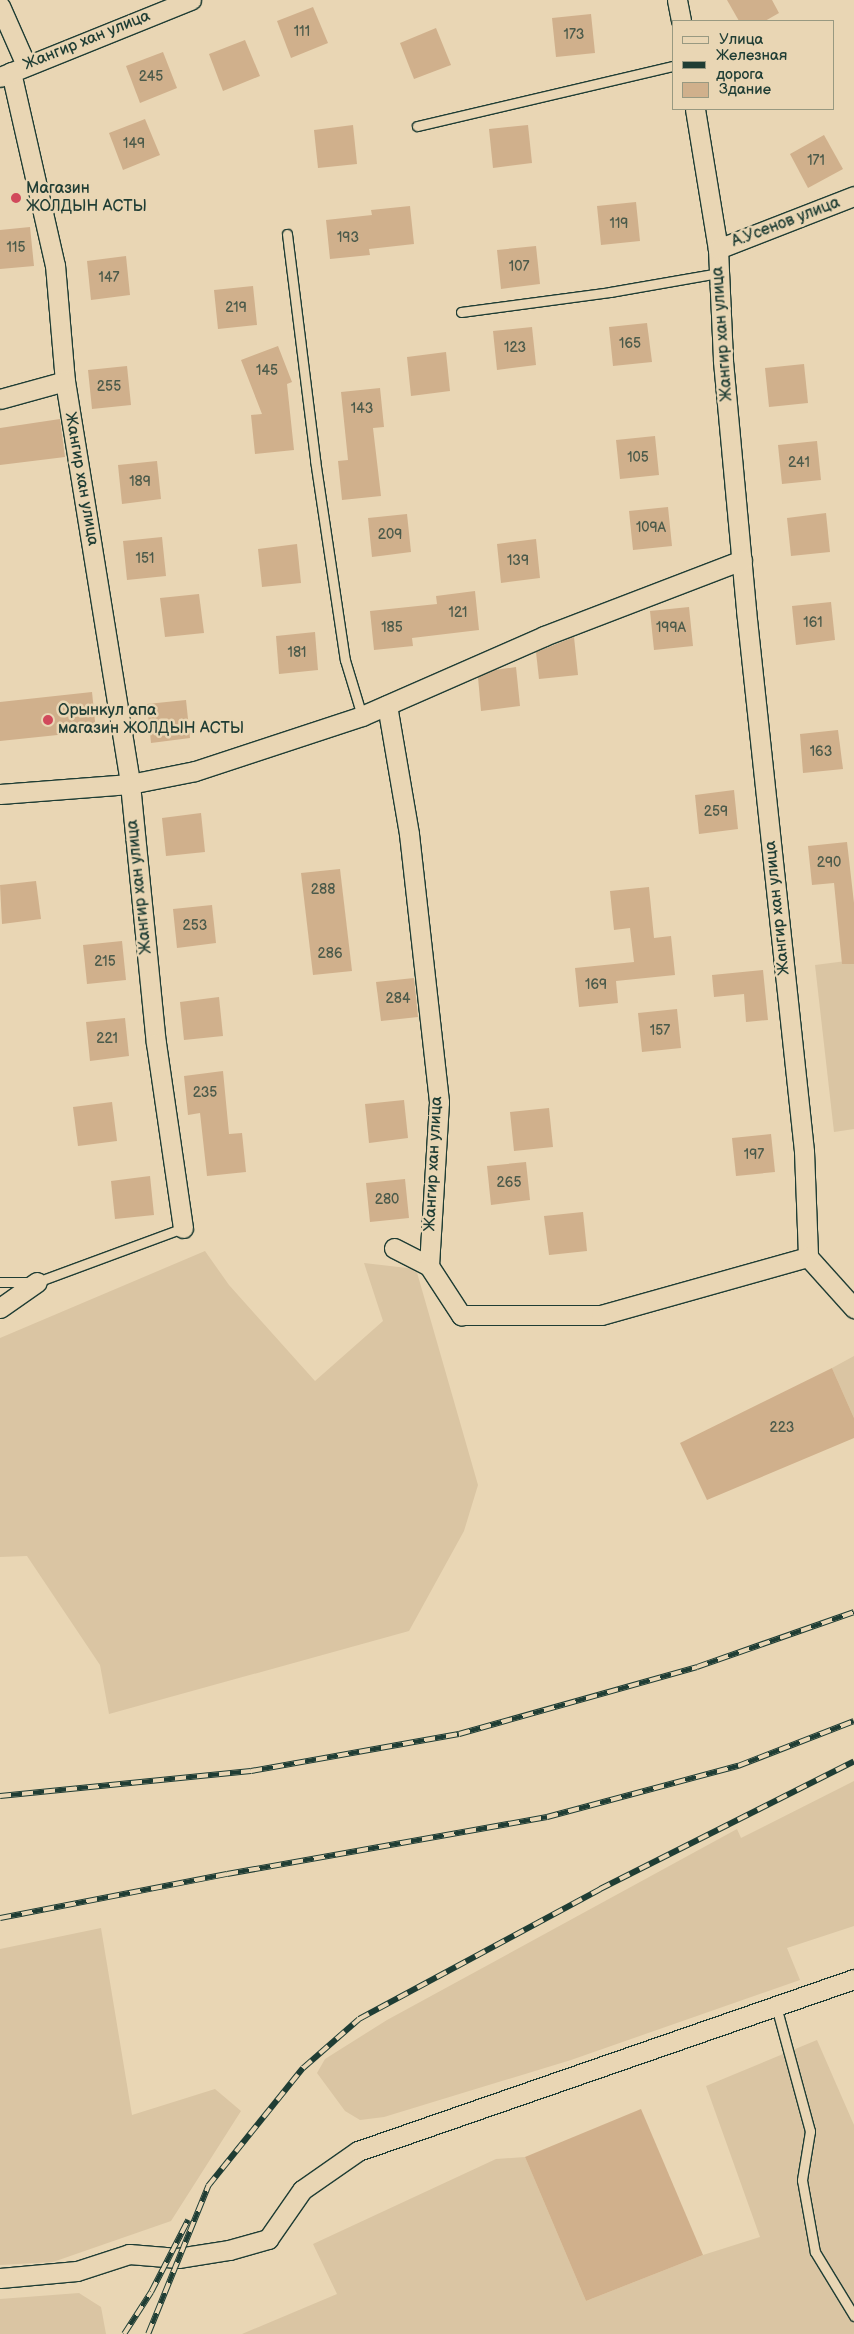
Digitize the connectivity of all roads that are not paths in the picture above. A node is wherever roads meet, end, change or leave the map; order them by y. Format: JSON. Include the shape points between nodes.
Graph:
{"nodes":[{"id":1,"x":192,"y":0,"type":"edge"},
{"id":2,"x":677,"y":0,"type":"edge"},
{"id":3,"x":0,"y":6,"type":"edge"},
{"id":4,"x":681,"y":20,"type":"edge"},
{"id":5,"x":672,"y":66,"type":"edge"},
{"id":6,"x":12,"y":72,"type":"edge"},
{"id":7,"x":695,"y":110,"type":"edge"},
{"id":8,"x":417,"y":126,"type":"dead end"},
{"id":9,"x":854,"y":196,"type":"edge"},
{"id":10,"x":287,"y":234,"type":"dead end"},
{"id":11,"x":718,"y":249,"type":"junction"},
{"id":12,"x":719,"y":273,"type":"junction"},
{"id":13,"x":461,"y":312,"type":"dead end"},
{"id":14,"x":65,"y":381,"type":"junction"},
{"id":15,"x":0,"y":398,"type":"edge"},
{"id":16,"x":742,"y":560,"type":"junction"},
{"id":17,"x":387,"y":705,"type":"junction"},
{"id":18,"x":362,"y":716,"type":"junction"},
{"id":19,"x":130,"y":784,"type":"junction"},
{"id":20,"x":0,"y":794,"type":"edge"},
{"id":21,"x":183,"y":1228,"type":"joint"},
{"id":22,"x":394,"y":1248,"type":"dead end"},
{"id":23,"x":808,"y":1256,"type":"junction"},
{"id":24,"x":429,"y":1266,"type":"junction"},
{"id":25,"x":0,"y":1282,"type":"edge"},
{"id":26,"x":36,"y":1282,"type":"junction"},
{"id":27,"x":0,"y":1308,"type":"edge"},
{"id":28,"x":854,"y":1308,"type":"edge"},
{"id":29,"x":854,"y":1979,"type":"edge"},
{"id":30,"x":776,"y":2006,"type":"junction"},
{"id":31,"x":0,"y":2278,"type":"edge"},
{"id":32,"x":854,"y":2316,"type":"edge"}],
"edges":[{"from":1,"to":6,"type":"street","name":"Жангир хан улица"},
{"from":2,"to":4,"type":"street"},
{"from":3,"to":6,"type":"street"},
{"from":5,"to":8,"type":"lane"},
{"from":6,"to":14,"type":"street","name":"Жангир хан улица","via":[[56,265]]},
{"from":7,"to":11,"type":"street","name":"Жангир хан улица"},
{"from":9,"to":11,"type":"street","name":"А.Усенов улица"},
{"from":10,"to":18,"type":"lane","via":[[315,460],[345,660]]},
{"from":11,"to":12,"type":"street","name":"Жангир хан улица"},
{"from":12,"to":13,"type":"lane"},
{"from":12,"to":16,"type":"street","name":"Жангир хан улица"},
{"from":14,"to":15,"type":"street"},
{"from":14,"to":19,"type":"street","name":"Жангир хан улица"},
{"from":16,"to":17,"type":"street","via":[[544,636]]},
{"from":16,"to":23,"type":"street","name":"Жангир хан улица","via":[[804,1151]]},
{"from":17,"to":18,"type":"street"},
{"from":17,"to":24,"type":"street","name":"Жангир хан улица","via":[[409,834],[439,1102]]},
{"from":18,"to":19,"type":"street","via":[[195,771]]},
{"from":19,"to":20,"type":"street"},
{"from":19,"to":21,"type":"street","name":"Жангир хан улица","via":[[156,1043]]},
{"from":21,"to":26,"type":"lane"},
{"from":22,"to":24,"type":"street"},
{"from":23,"to":24,"type":"street","via":[[601,1315],[461,1315]]},
{"from":23,"to":28,"type":"street"},
{"from":25,"to":26,"type":"lane"},
{"from":26,"to":27,"type":"street"},
{"from":29,"to":30,"type":"street"},
{"from":30,"to":31,"type":"street","via":[[358,2150],[302,2190],[268,2239],[229,2250],[178,2258],[129,2254],[77,2271]]},
{"from":30,"to":32,"type":"lane","via":[[810,2131],[802,2180],[815,2252]]}]}
